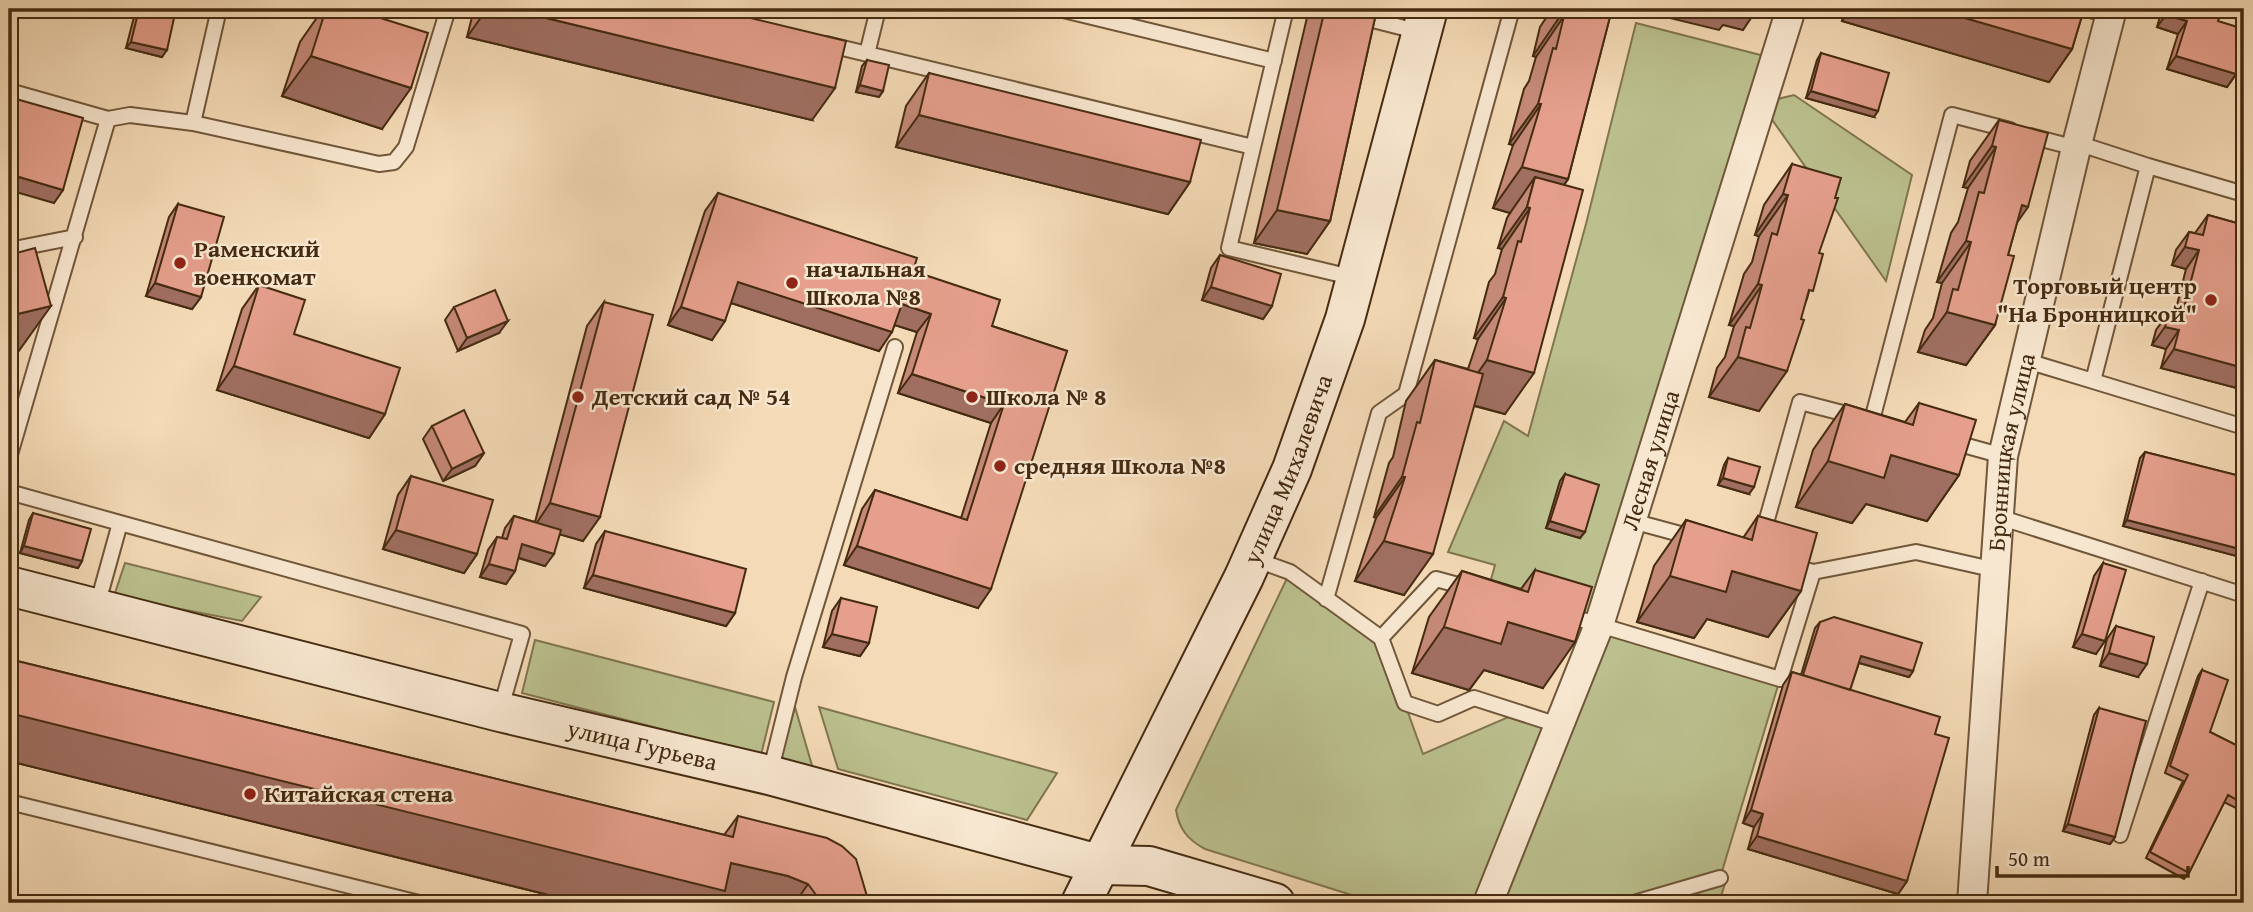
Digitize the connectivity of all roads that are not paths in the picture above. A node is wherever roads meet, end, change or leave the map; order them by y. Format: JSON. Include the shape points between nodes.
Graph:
{"nodes":[{"id":1,"x":219,"y":9,"type":"edge"},
{"id":2,"x":448,"y":9,"type":"edge"},
{"id":3,"x":878,"y":9,"type":"edge"},
{"id":4,"x":1059,"y":9,"type":"edge"},
{"id":5,"x":1286,"y":9,"type":"edge"},
{"id":6,"x":1512,"y":9,"type":"edge"},
{"id":7,"x":1791,"y":9,"type":"edge"},
{"id":8,"x":2103,"y":11,"type":"edge"},
{"id":9,"x":1361,"y":17,"type":"edge"},
{"id":10,"x":1425,"y":20,"type":"edge"},
{"id":11,"x":811,"y":41,"type":"edge"},
{"id":12,"x":867,"y":54,"type":"junction"},
{"id":13,"x":1274,"y":61,"type":"junction"},
{"id":14,"x":9,"y":91,"type":"edge"},
{"id":15,"x":108,"y":118,"type":"junction"},
{"id":16,"x":193,"y":122,"type":"junction"},
{"id":17,"x":2077,"y":145,"type":"junction"},
{"id":18,"x":1253,"y":147,"type":"junction"},
{"id":19,"x":2148,"y":166,"type":"junction"},
{"id":20,"x":2244,"y":194,"type":"edge"},
{"id":21,"x":75,"y":237,"type":"junction"},
{"id":22,"x":9,"y":250,"type":"edge"},
{"id":23,"x":1356,"y":279,"type":"junction"},
{"id":24,"x":895,"y":346,"type":"edge"},
{"id":25,"x":2026,"y":361,"type":"junction"},
{"id":26,"x":2093,"y":381,"type":"junction"},
{"id":27,"x":2244,"y":427,"type":"edge"},
{"id":28,"x":1936,"y":437,"type":"edge"},
{"id":29,"x":2003,"y":456,"type":"junction"},
{"id":30,"x":9,"y":458,"type":"edge"},
{"id":31,"x":9,"y":492,"type":"edge"},
{"id":32,"x":1999,"y":517,"type":"junction"},
{"id":33,"x":1632,"y":521,"type":"junction"},
{"id":34,"x":120,"y":523,"type":"junction"},
{"id":35,"x":1707,"y":542,"type":"edge"},
{"id":36,"x":1756,"y":556,"type":"edge"},
{"id":37,"x":1253,"y":558,"type":"junction"},
{"id":38,"x":1779,"y":562,"type":"edge"},
{"id":39,"x":1996,"y":570,"type":"junction"},
{"id":40,"x":1813,"y":572,"type":"junction"},
{"id":41,"x":2202,"y":581,"type":"junction"},
{"id":42,"x":9,"y":586,"type":"edge"},
{"id":43,"x":1487,"y":593,"type":"edge"},
{"id":44,"x":2244,"y":595,"type":"edge"},
{"id":45,"x":1326,"y":598,"type":"junction"},
{"id":46,"x":96,"y":608,"type":"junction"},
{"id":47,"x":1550,"y":611,"type":"edge"},
{"id":48,"x":1599,"y":625,"type":"junction"},
{"id":49,"x":1381,"y":638,"type":"junction"},
{"id":50,"x":500,"y":712,"type":"junction"},
{"id":51,"x":1558,"y":725,"type":"junction"},
{"id":52,"x":769,"y":775,"type":"junction"},
{"id":53,"x":9,"y":802,"type":"edge"},
{"id":54,"x":2120,"y":835,"type":"edge"},
{"id":55,"x":1102,"y":865,"type":"junction"},
{"id":56,"x":1720,"y":878,"type":"dead end"},
{"id":57,"x":419,"y":903,"type":"edge"},
{"id":58,"x":1081,"y":903,"type":"edge"},
{"id":59,"x":1275,"y":903,"type":"edge"},
{"id":60,"x":1488,"y":903,"type":"edge"},
{"id":61,"x":1634,"y":903,"type":"edge"},
{"id":62,"x":1972,"y":903,"type":"edge"}],
"edges":[{"from":1,"to":16,"type":"lane"},
{"from":2,"to":16,"type":"lane","via":[[406,147],[394,162],[379,164]]},
{"from":3,"to":12,"type":"lane"},
{"from":4,"to":13,"type":"lane"},
{"from":5,"to":13,"type":"lane"},
{"from":6,"to":45,"type":"lane","via":[[1406,394],[1379,414]]},
{"from":7,"to":33,"type":"street","name":"Лесная улица"},
{"from":8,"to":17,"type":"street","name":"Бронницкая улица"},
{"from":9,"to":10,"type":"lane"},
{"from":10,"to":23,"type":"main road","name":"улица Михалевича"},
{"from":11,"to":12,"type":"lane"},
{"from":12,"to":18,"type":"lane"},
{"from":13,"to":18,"type":"lane"},
{"from":14,"to":15,"type":"lane"},
{"from":15,"to":16,"type":"lane","via":[[130,115]]},
{"from":15,"to":21,"type":"lane"},
{"from":17,"to":19,"type":"lane"},
{"from":17,"to":25,"type":"street","name":"Бронницкая улица"},
{"from":17,"to":36,"type":"lane","via":[[1952,115],[1878,422],[1800,402]]},
{"from":18,"to":23,"type":"lane","via":[[1228,248]]},
{"from":19,"to":20,"type":"lane"},
{"from":19,"to":26,"type":"lane"},
{"from":21,"to":22,"type":"lane"},
{"from":21,"to":30,"type":"lane"},
{"from":23,"to":37,"type":"main road","name":"улица Михалевича","via":[[1292,469]]},
{"from":24,"to":52,"type":"lane","via":[[794,677]]},
{"from":25,"to":26,"type":"lane"},
{"from":25,"to":29,"type":"street","name":"Бронницкая улица"},
{"from":26,"to":27,"type":"lane"},
{"from":28,"to":29,"type":"lane"},
{"from":29,"to":32,"type":"street","name":"Бронницкая улица"},
{"from":31,"to":34,"type":"lane"},
{"from":32,"to":39,"type":"street","name":"Бронницкая улица"},
{"from":32,"to":41,"type":"lane"},
{"from":33,"to":35,"type":"lane"},
{"from":33,"to":48,"type":"street","name":"Лесная улица"},
{"from":34,"to":46,"type":"lane"},
{"from":34,"to":50,"type":"lane","via":[[522,634]]},
{"from":37,"to":45,"type":"lane","via":[[1290,572]]},
{"from":37,"to":55,"type":"main road","name":"улица Михалевича"},
{"from":38,"to":40,"type":"lane"},
{"from":39,"to":40,"type":"lane","via":[[1916,552]]},
{"from":39,"to":62,"type":"street","name":"Бронницкая улица"},
{"from":40,"to":48,"type":"lane","via":[[1780,679]]},
{"from":41,"to":44,"type":"lane"},
{"from":41,"to":54,"type":"lane"},
{"from":42,"to":46,"type":"main road","name":"улица Гурьева"},
{"from":43,"to":49,"type":"lane","via":[[1436,579]]},
{"from":45,"to":49,"type":"lane"},
{"from":46,"to":50,"type":"main road","name":"улица Гурьева"},
{"from":47,"to":48,"type":"lane"},
{"from":48,"to":51,"type":"street","name":"Лесная улица"},
{"from":49,"to":51,"type":"lane","via":[[1405,703],[1438,714],[1474,698]]},
{"from":50,"to":52,"type":"main road","name":"улица Гурьева"},
{"from":51,"to":60,"type":"street","name":"Лесная улица"},
{"from":52,"to":55,"type":"main road","name":"улица Гурьева"},
{"from":53,"to":57,"type":"lane"},
{"from":55,"to":58,"type":"main road","name":"улица Михалевича"},
{"from":55,"to":59,"type":"main road","name":"улица Гурьева","via":[[1149,866]]},
{"from":56,"to":61,"type":"lane"}]}
